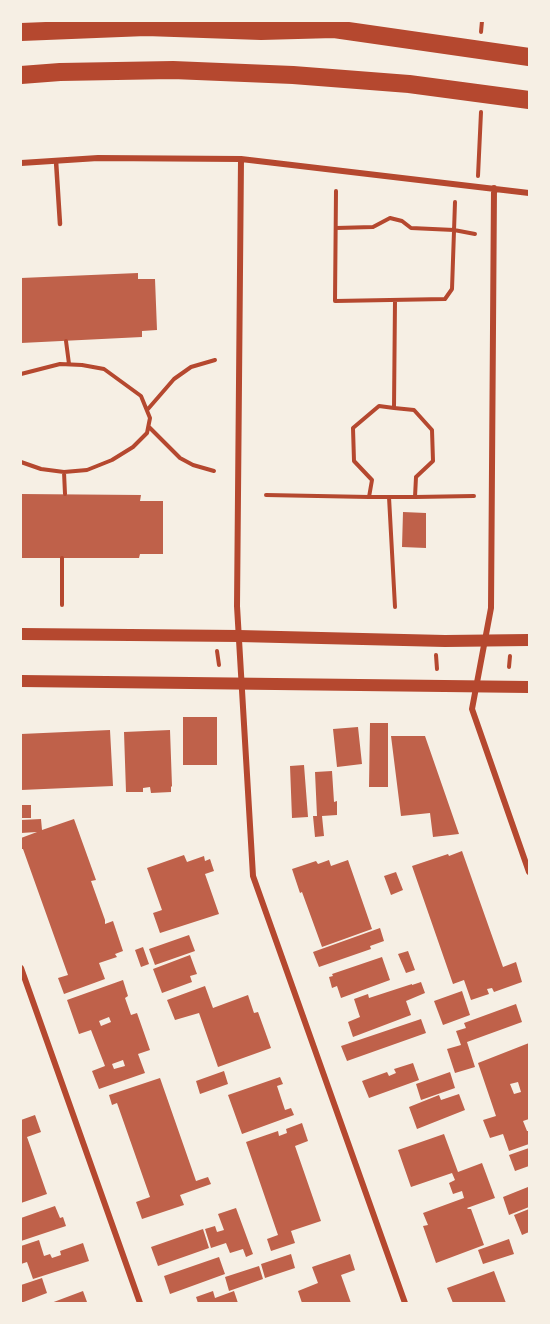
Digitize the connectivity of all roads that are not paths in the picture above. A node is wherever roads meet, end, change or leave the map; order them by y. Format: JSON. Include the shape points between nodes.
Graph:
{"nodes":[{"id":1,"x":301,"y":21,"type":"edge"},
{"id":2,"x":334,"y":29,"type":"junction"},
{"id":3,"x":21,"y":32,"type":"edge"},
{"id":4,"x":529,"y":57,"type":"edge"},
{"id":5,"x":21,"y":75,"type":"edge"},
{"id":6,"x":529,"y":100,"type":"edge"},
{"id":7,"x":241,"y":159,"type":"junction"},
{"id":8,"x":56,"y":161,"type":"junction"},
{"id":9,"x":21,"y":163,"type":"edge"},
{"id":10,"x":494,"y":188,"type":"junction"},
{"id":11,"x":529,"y":193,"type":"edge"},
{"id":12,"x":60,"y":224,"type":"dead end"},
{"id":13,"x":21,"y":634,"type":"edge"},
{"id":14,"x":239,"y":636,"type":"junction"},
{"id":15,"x":484,"y":640,"type":"junction"},
{"id":16,"x":529,"y":640,"type":"edge"},
{"id":17,"x":21,"y":681,"type":"edge"},
{"id":18,"x":243,"y":682,"type":"junction"},
{"id":19,"x":475,"y":687,"type":"junction"},
{"id":20,"x":529,"y":687,"type":"edge"},
{"id":21,"x":528,"y":869,"type":"edge"},
{"id":22,"x":21,"y":968,"type":"edge"},
{"id":23,"x":140,"y":1303,"type":"edge"},
{"id":24,"x":405,"y":1303,"type":"edge"}],
"edges":[{"from":1,"to":2,"type":"highway"},
{"from":2,"to":3,"type":"highway","via":[[146,27]]},
{"from":2,"to":4,"type":"highway"},
{"from":5,"to":6,"type":"highway","via":[[173,70],[293,75],[409,84]]},
{"from":7,"to":8,"type":"street"},
{"from":7,"to":10,"type":"street"},
{"from":7,"to":14,"type":"street"},
{"from":8,"to":9,"type":"street"},
{"from":8,"to":12,"type":"lane"},
{"from":10,"to":11,"type":"street"},
{"from":10,"to":15,"type":"street","via":[[491,608]]},
{"from":13,"to":14,"type":"main road"},
{"from":14,"to":15,"type":"main road"},
{"from":14,"to":18,"type":"street"},
{"from":15,"to":16,"type":"main road"},
{"from":15,"to":19,"type":"street"},
{"from":17,"to":18,"type":"main road"},
{"from":18,"to":19,"type":"main road"},
{"from":18,"to":24,"type":"street","via":[[253,876]]},
{"from":19,"to":20,"type":"main road"},
{"from":19,"to":21,"type":"street","via":[[471,709]]},
{"from":22,"to":23,"type":"street"}]}
